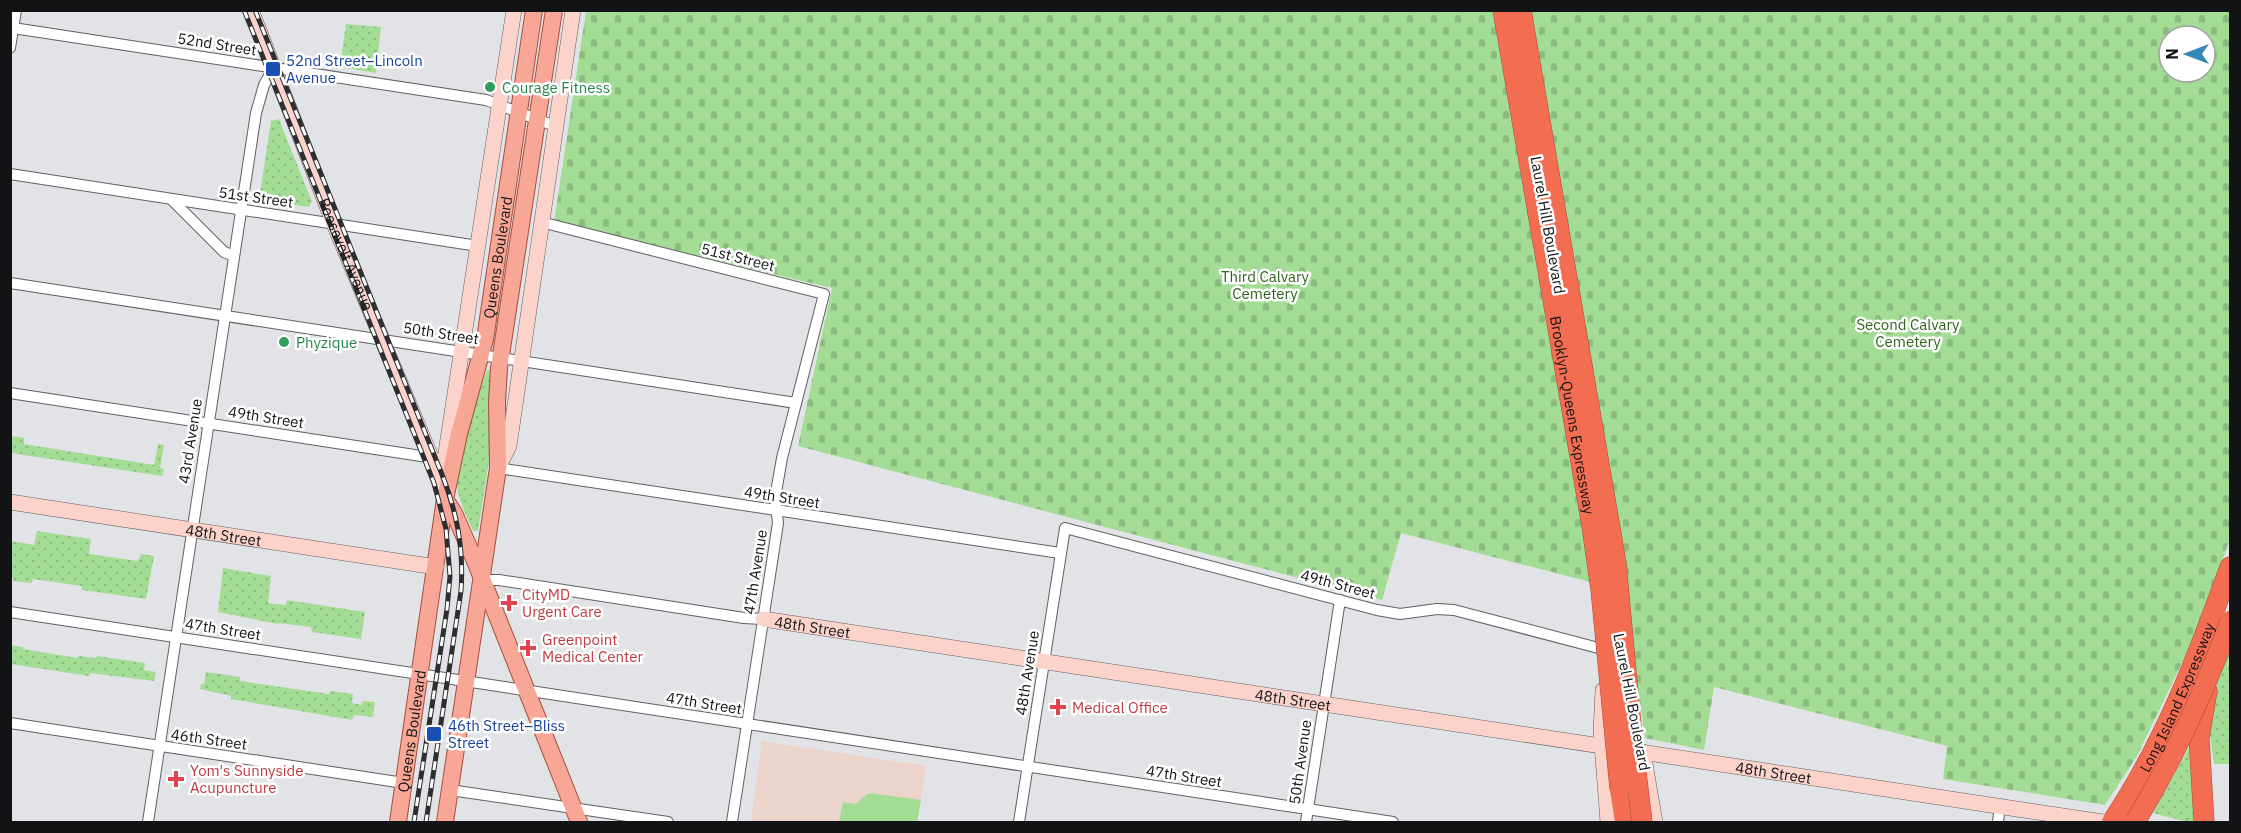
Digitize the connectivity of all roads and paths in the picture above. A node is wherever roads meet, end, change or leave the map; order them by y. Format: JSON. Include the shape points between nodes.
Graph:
{"nodes":[{"id":1,"x":16,"y":10,"type":"edge"},
{"id":2,"x":251,"y":10,"type":"edge"},
{"id":3,"x":514,"y":10,"type":"edge"},
{"id":4,"x":534,"y":10,"type":"edge"},
{"id":5,"x":554,"y":10,"type":"edge"},
{"id":6,"x":573,"y":10,"type":"edge"},
{"id":7,"x":1503,"y":10,"type":"edge"},
{"id":8,"x":1510,"y":10,"type":"edge"},
{"id":9,"x":1521,"y":10,"type":"edge"},
{"id":10,"x":14,"y":28,"type":"junction"},
{"id":11,"x":10,"y":48,"type":"edge"},
{"id":12,"x":274,"y":67,"type":"junction"},
{"id":13,"x":500,"y":105,"type":"junction"},
{"id":14,"x":518,"y":112,"type":"junction"},
{"id":15,"x":537,"y":119,"type":"junction"},
{"id":16,"x":555,"y":126,"type":"junction"},
{"id":17,"x":10,"y":174,"type":"edge"},
{"id":18,"x":172,"y":200,"type":"junction"},
{"id":19,"x":241,"y":210,"type":"junction"},
{"id":20,"x":541,"y":222,"type":"junction"},
{"id":21,"x":334,"y":224,"type":"junction"},
{"id":22,"x":478,"y":246,"type":"junction"},
{"id":23,"x":234,"y":256,"type":"junction"},
{"id":24,"x":10,"y":283,"type":"edge"},
{"id":25,"x":824,"y":294,"type":"joint"},
{"id":26,"x":225,"y":316,"type":"junction"},
{"id":27,"x":382,"y":339,"type":"junction"},
{"id":28,"x":461,"y":351,"type":"junction"},
{"id":29,"x":482,"y":354,"type":"junction"},
{"id":30,"x":501,"y":358,"type":"junction"},
{"id":31,"x":521,"y":360,"type":"junction"},
{"id":32,"x":10,"y":393,"type":"edge"},
{"id":33,"x":796,"y":403,"type":"junction"},
{"id":34,"x":208,"y":423,"type":"junction"},
{"id":35,"x":438,"y":458,"type":"junction"},
{"id":36,"x":498,"y":468,"type":"junction"},
{"id":37,"x":445,"y":499,"type":"junction"},
{"id":38,"x":10,"y":502,"type":"edge"},
{"id":39,"x":777,"y":511,"type":"junction"},
{"id":40,"x":1065,"y":528,"type":"joint"},
{"id":41,"x":192,"y":530,"type":"junction"},
{"id":42,"x":1060,"y":553,"type":"junction"},
{"id":43,"x":436,"y":567,"type":"junction"},
{"id":44,"x":2230,"y":567,"type":"edge"},
{"id":45,"x":482,"y":580,"type":"junction"},
{"id":46,"x":1608,"y":582,"type":"junction"},
{"id":47,"x":2230,"y":582,"type":"edge"},
{"id":48,"x":1340,"y":600,"type":"junction"},
{"id":49,"x":2230,"y":604,"type":"edge"},
{"id":50,"x":10,"y":612,"type":"edge"},
{"id":51,"x":763,"y":619,"type":"junction"},
{"id":52,"x":2230,"y":621,"type":"edge"},
{"id":53,"x":176,"y":637,"type":"junction"},
{"id":54,"x":2216,"y":644,"type":"junction"},
{"id":55,"x":1606,"y":650,"type":"junction"},
{"id":56,"x":1044,"y":660,"type":"junction"},
{"id":57,"x":420,"y":674,"type":"junction"},
{"id":58,"x":466,"y":681,"type":"junction"},
{"id":59,"x":526,"y":690,"type":"junction"},
{"id":60,"x":1324,"y":703,"type":"junction"},
{"id":61,"x":10,"y":723,"type":"edge"},
{"id":62,"x":747,"y":724,"type":"junction"},
{"id":63,"x":1602,"y":745,"type":"junction"},
{"id":64,"x":159,"y":746,"type":"junction"},
{"id":65,"x":1642,"y":751,"type":"junction"},
{"id":66,"x":1028,"y":767,"type":"junction"},
{"id":67,"x":404,"y":783,"type":"junction"},
{"id":68,"x":450,"y":790,"type":"junction"},
{"id":69,"x":2000,"y":806,"type":"junction"},
{"id":70,"x":1308,"y":810,"type":"junction"},
{"id":71,"x":576,"y":815,"type":"edge"},
{"id":72,"x":148,"y":822,"type":"edge"},
{"id":73,"x":398,"y":822,"type":"edge"},
{"id":74,"x":445,"y":822,"type":"edge"},
{"id":75,"x":668,"y":822,"type":"edge"},
{"id":76,"x":732,"y":822,"type":"edge"},
{"id":77,"x":1019,"y":822,"type":"edge"},
{"id":78,"x":1306,"y":822,"type":"edge"},
{"id":79,"x":1393,"y":822,"type":"edge"},
{"id":80,"x":1608,"y":822,"type":"edge"},
{"id":81,"x":1624,"y":822,"type":"edge"},
{"id":82,"x":1642,"y":822,"type":"edge"},
{"id":83,"x":1655,"y":822,"type":"edge"},
{"id":84,"x":1998,"y":822,"type":"edge"},
{"id":85,"x":2103,"y":822,"type":"edge"},
{"id":86,"x":2112,"y":822,"type":"edge"},
{"id":87,"x":2118,"y":822,"type":"edge"},
{"id":88,"x":2128,"y":822,"type":"edge"},
{"id":89,"x":2135,"y":822,"type":"edge"},
{"id":90,"x":2204,"y":822,"type":"edge"}],
"edges":[{"from":1,"to":10,"type":"street"},
{"from":2,"to":12,"type":"street","name":"Roosevelt Avenue"},
{"from":3,"to":13,"type":"street","name":"Queens Boulevard"},
{"from":4,"to":14,"type":"main road","name":"Queens Boulevard"},
{"from":5,"to":15,"type":"main road","name":"Queens Boulevard"},
{"from":6,"to":16,"type":"street","name":"Queens Boulevard"},
{"from":7,"to":81,"type":"highway","name":"Brooklyn-Queens Expressway","bridge":true,"via":[[1597,559]]},
{"from":8,"to":46,"type":"street","name":"Laurel Hill Boulevard"},
{"from":9,"to":82,"type":"highway","name":"Brooklyn-Queens Expressway","bridge":true,"via":[[1616,563]]},
{"from":10,"to":11,"type":"street"},
{"from":10,"to":12,"type":"street","name":"52nd Street"},
{"from":12,"to":13,"type":"street","name":"52nd Street"},
{"from":12,"to":19,"type":"street","name":"43rd Avenue","via":[[256,109]]},
{"from":12,"to":21,"type":"street","name":"Roosevelt Avenue"},
{"from":13,"to":14,"type":"street","name":"52nd Street"},
{"from":13,"to":22,"type":"street","name":"Queens Boulevard"},
{"from":14,"to":15,"type":"street","name":"52nd Street"},
{"from":14,"to":29,"type":"main road","name":"Queens Boulevard"},
{"from":15,"to":16,"type":"street","name":"52nd Street"},
{"from":15,"to":30,"type":"main road","name":"Queens Boulevard"},
{"from":16,"to":20,"type":"street","name":"Queens Boulevard"},
{"from":17,"to":18,"type":"street","name":"51st Street"},
{"from":18,"to":19,"type":"street","name":"51st Street"},
{"from":18,"to":23,"type":"street","via":[[224,252]]},
{"from":19,"to":21,"type":"street","name":"51st Street"},
{"from":19,"to":23,"type":"street","name":"43rd Avenue"},
{"from":20,"to":25,"type":"street","name":"51st Street"},
{"from":20,"to":31,"type":"street","name":"Queens Boulevard"},
{"from":21,"to":22,"type":"street","name":"51st Street"},
{"from":21,"to":27,"type":"street","name":"Roosevelt Avenue"},
{"from":22,"to":28,"type":"street","name":"Queens Boulevard"},
{"from":23,"to":26,"type":"street","name":"43rd Avenue"},
{"from":24,"to":26,"type":"street","name":"50th Street"},
{"from":25,"to":33,"type":"street","name":"47th Avenue"},
{"from":26,"to":27,"type":"street","name":"50th Street"},
{"from":26,"to":34,"type":"street","name":"43rd Avenue"},
{"from":27,"to":28,"type":"street","name":"50th Street"},
{"from":27,"to":35,"type":"street","name":"Roosevelt Avenue"},
{"from":28,"to":29,"type":"street","name":"50th Street"},
{"from":28,"to":35,"type":"street","name":"Queens Boulevard"},
{"from":29,"to":30,"type":"street","name":"50th Street"},
{"from":29,"to":37,"type":"main road","name":"Queens Boulevard"},
{"from":30,"to":31,"type":"street","name":"50th Street"},
{"from":30,"to":36,"type":"main road","name":"Queens Boulevard","via":[[497,394]]},
{"from":31,"to":33,"type":"street","name":"50th Street"},
{"from":31,"to":36,"type":"street","name":"Queens Boulevard","via":[[508,446]]},
{"from":32,"to":34,"type":"street","name":"49th Street"},
{"from":33,"to":39,"type":"street","name":"47th Avenue","via":[[780,467]]},
{"from":34,"to":35,"type":"street","name":"49th Street"},
{"from":34,"to":41,"type":"street","name":"43rd Avenue"},
{"from":35,"to":37,"type":"street","name":"Roosevelt Avenue"},
{"from":36,"to":39,"type":"street","name":"49th Street"},
{"from":36,"to":45,"type":"main road","name":"Queens Boulevard"},
{"from":37,"to":43,"type":"main road","name":"Queens Boulevard"},
{"from":37,"to":45,"type":"main road"},
{"from":38,"to":41,"type":"street","name":"48th Street"},
{"from":39,"to":42,"type":"street","name":"49th Street"},
{"from":39,"to":51,"type":"street","name":"47th Avenue"},
{"from":40,"to":42,"type":"street","name":"48th Avenue"},
{"from":40,"to":48,"type":"street","name":"49th Street"},
{"from":41,"to":43,"type":"street","name":"48th Street"},
{"from":41,"to":53,"type":"street","name":"43rd Avenue"},
{"from":42,"to":56,"type":"street","name":"48th Avenue"},
{"from":43,"to":57,"type":"main road","name":"Queens Boulevard"},
{"from":44,"to":86,"type":"highway","name":"Long Island Expressway","via":[[2167,728]]},
{"from":45,"to":51,"type":"street","name":"48th Street"},
{"from":45,"to":58,"type":"main road","name":"Queens Boulevard"},
{"from":45,"to":59,"type":"main road"},
{"from":46,"to":55,"type":"street","name":"Laurel Hill Boulevard"},
{"from":46,"to":65,"type":"street","name":"Laurel Hill Boulevard"},
{"from":47,"to":87,"type":"highway","via":[[2186,700]]},
{"from":48,"to":55,"type":"street","name":"49th Street","via":[[1394,614],[1454,610]]},
{"from":48,"to":60,"type":"street","name":"50th Avenue"},
{"from":49,"to":54,"type":"highway"},
{"from":50,"to":53,"type":"street","name":"47th Street"},
{"from":51,"to":56,"type":"street","name":"48th Street"},
{"from":51,"to":62,"type":"street","name":"47th Avenue"},
{"from":52,"to":89,"type":"highway","name":"Long Island Expressway","bridge":true,"via":[[2187,726]]},
{"from":53,"to":57,"type":"street","name":"47th Street"},
{"from":53,"to":64,"type":"street","name":"43rd Avenue"},
{"from":54,"to":88,"type":"highway","via":[[2178,734]]},
{"from":54,"to":90,"type":"highway","via":[[2199,738]]},
{"from":55,"to":63,"type":"street","name":"Laurel Hill Boulevard"},
{"from":56,"to":60,"type":"street","name":"48th Street"},
{"from":56,"to":66,"type":"street","name":"48th Avenue"},
{"from":57,"to":58,"type":"street","name":"47th Street"},
{"from":57,"to":67,"type":"main road","name":"Queens Boulevard"},
{"from":58,"to":59,"type":"street","name":"47th Street"},
{"from":58,"to":68,"type":"main road","name":"Queens Boulevard"},
{"from":59,"to":62,"type":"street","name":"47th Street"},
{"from":59,"to":71,"type":"main road"},
{"from":60,"to":63,"type":"street","name":"48th Street"},
{"from":60,"to":70,"type":"street","name":"50th Avenue"},
{"from":61,"to":64,"type":"street","name":"46th Street"},
{"from":62,"to":66,"type":"street","name":"47th Street"},
{"from":62,"to":76,"type":"street","name":"47th Avenue"},
{"from":63,"to":65,"type":"street","name":"48th Street"},
{"from":63,"to":80,"type":"street"},
{"from":64,"to":67,"type":"street","name":"46th Street"},
{"from":64,"to":72,"type":"street","name":"43rd Avenue"},
{"from":65,"to":69,"type":"street","name":"48th Street"},
{"from":65,"to":83,"type":"street","name":"Laurel Hill Boulevard"},
{"from":66,"to":70,"type":"street","name":"47th Street"},
{"from":66,"to":77,"type":"street","name":"48th Avenue"},
{"from":67,"to":73,"type":"main road","name":"Queens Boulevard"},
{"from":68,"to":71,"type":"street"},
{"from":68,"to":74,"type":"main road","name":"Queens Boulevard"},
{"from":69,"to":84,"type":"street"},
{"from":69,"to":85,"type":"street","name":"48th Street"},
{"from":70,"to":78,"type":"street","name":"50th Avenue"},
{"from":70,"to":79,"type":"street","name":"47th Street"},
{"from":71,"to":75,"type":"street"}]}
